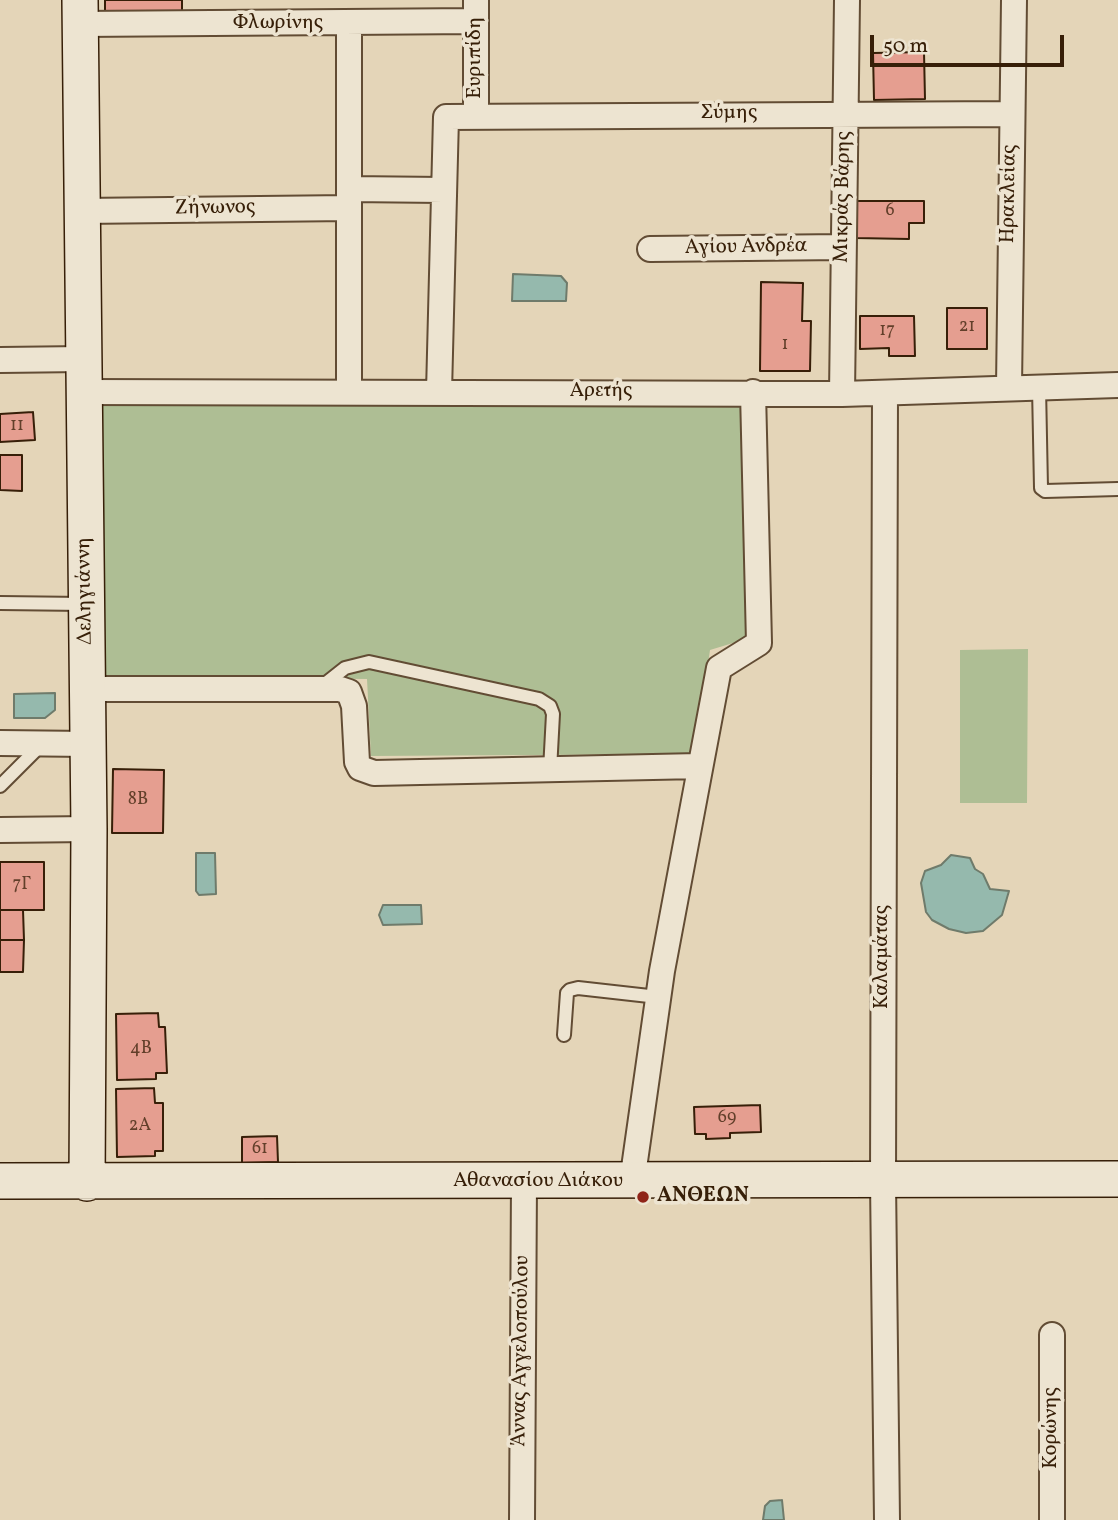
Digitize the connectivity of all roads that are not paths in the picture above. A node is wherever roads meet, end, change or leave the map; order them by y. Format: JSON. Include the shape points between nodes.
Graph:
{"nodes":[{"id":1,"x":847,"y":0,"type":"edge"},
{"id":2,"x":1014,"y":0,"type":"edge"},
{"id":3,"x":476,"y":11,"type":"edge"},
{"id":4,"x":80,"y":12,"type":"edge"},
{"id":5,"x":349,"y":23,"type":"junction"},
{"id":6,"x":845,"y":113,"type":"junction"},
{"id":7,"x":1012,"y":114,"type":"junction"},
{"id":8,"x":477,"y":115,"type":"junction"},
{"id":9,"x":443,"y":190,"type":"junction"},
{"id":10,"x":349,"y":199,"type":"junction"},
{"id":11,"x":81,"y":211,"type":"junction"},
{"id":12,"x":843,"y":247,"type":"junction"},
{"id":13,"x":650,"y":249,"type":"dead end"},
{"id":14,"x":0,"y":359,"type":"edge"},
{"id":15,"x":83,"y":376,"type":"junction"},
{"id":16,"x":1118,"y":385,"type":"edge"},
{"id":17,"x":1009,"y":387,"type":"junction"},
{"id":18,"x":1039,"y":387,"type":"junction"},
{"id":19,"x":349,"y":392,"type":"junction"},
{"id":20,"x":439,"y":392,"type":"junction"},
{"id":21,"x":753,"y":393,"type":"junction"},
{"id":22,"x":885,"y":393,"type":"junction"},
{"id":23,"x":842,"y":394,"type":"junction"},
{"id":24,"x":1118,"y":489,"type":"edge"},
{"id":25,"x":0,"y":603,"type":"edge"},
{"id":26,"x":86,"y":604,"type":"junction"},
{"id":27,"x":319,"y":688,"type":"junction"},
{"id":28,"x":88,"y":689,"type":"junction"},
{"id":29,"x":0,"y":743,"type":"edge"},
{"id":30,"x":42,"y":743,"type":"junction"},
{"id":31,"x":88,"y":744,"type":"junction"},
{"id":32,"x":699,"y":766,"type":"junction"},
{"id":33,"x":550,"y":770,"type":"junction"},
{"id":34,"x":0,"y":786,"type":"edge"},
{"id":35,"x":89,"y":829,"type":"junction"},
{"id":36,"x":0,"y":830,"type":"edge"},
{"id":37,"x":658,"y":997,"type":"junction"},
{"id":38,"x":564,"y":1035,"type":"dead end"},
{"id":39,"x":1118,"y":1179,"type":"edge"},
{"id":40,"x":0,"y":1181,"type":"edge"},
{"id":41,"x":883,"y":1181,"type":"junction"},
{"id":42,"x":524,"y":1182,"type":"junction"},
{"id":43,"x":632,"y":1182,"type":"junction"},
{"id":44,"x":87,"y":1183,"type":"junction"},
{"id":45,"x":1052,"y":1335,"type":"dead end"},
{"id":46,"x":522,"y":1520,"type":"edge"},
{"id":47,"x":887,"y":1520,"type":"edge"},
{"id":48,"x":1052,"y":1520,"type":"edge"}],
"edges":[{"from":1,"to":6,"type":"street","name":"Μικράς Βάρης"},
{"from":2,"to":7,"type":"street","name":"Ηρακλείας"},
{"from":3,"to":5,"type":"street","name":"Φλωρίνης"},
{"from":3,"to":8,"type":"street","name":"Ευριπίδη"},
{"from":4,"to":5,"type":"street","name":"Φλωρίνης"},
{"from":4,"to":11,"type":"street","name":"Δεληγιάννη"},
{"from":5,"to":10,"type":"street"},
{"from":6,"to":7,"type":"street","name":"Σύμης"},
{"from":6,"to":8,"type":"street","name":"Σύμης"},
{"from":6,"to":12,"type":"street","name":"Μικράς Βάρης"},
{"from":7,"to":17,"type":"street","name":"Ηρακλείας"},
{"from":8,"to":9,"type":"street","name":"Σύμης","via":[[446,117]]},
{"from":9,"to":10,"type":"street","name":"Ζήνωνος"},
{"from":9,"to":20,"type":"street"},
{"from":10,"to":11,"type":"street","name":"Ζήνωνος"},
{"from":10,"to":19,"type":"street"},
{"from":11,"to":15,"type":"street","name":"Δεληγιάννη"},
{"from":12,"to":13,"type":"street","name":"Αγίου Ανδρέα"},
{"from":12,"to":23,"type":"street","name":"Μικράς Βάρης"},
{"from":14,"to":15,"type":"street","name":"Αρετής"},
{"from":15,"to":19,"type":"street","name":"Αρετής"},
{"from":15,"to":26,"type":"street","name":"Δεληγιάννη"},
{"from":16,"to":18,"type":"street","name":"Αρετής"},
{"from":17,"to":18,"type":"street","name":"Αρετής"},
{"from":17,"to":22,"type":"street","name":"Αρετής"},
{"from":18,"to":24,"type":"lane","via":[[1041,488]]},
{"from":19,"to":20,"type":"street","name":"Αρετής"},
{"from":20,"to":21,"type":"street","name":"Αρετής"},
{"from":21,"to":23,"type":"street","name":"Αρετής"},
{"from":21,"to":32,"type":"street","via":[[759,643],[719,668]]},
{"from":22,"to":23,"type":"street","name":"Αρετής"},
{"from":22,"to":41,"type":"street","name":"Καλαμάτας"},
{"from":25,"to":26,"type":"lane"},
{"from":26,"to":28,"type":"street","name":"Δεληγιάννη"},
{"from":27,"to":28,"type":"street"},
{"from":27,"to":33,"type":"street","via":[[349,692],[354,706],[355,754],[360,768],[367,772]]},
{"from":27,"to":33,"type":"lane","via":[[345,668],[369,662],[539,699],[553,714]]},
{"from":28,"to":31,"type":"street","name":"Δεληγιάννη"},
{"from":29,"to":30,"type":"street"},
{"from":30,"to":31,"type":"street"},
{"from":30,"to":34,"type":"lane"},
{"from":31,"to":35,"type":"street","name":"Δεληγιάννη"},
{"from":32,"to":33,"type":"street"},
{"from":32,"to":37,"type":"street"},
{"from":35,"to":36,"type":"street"},
{"from":35,"to":44,"type":"street","name":"Δεληγιάννη"},
{"from":37,"to":38,"type":"lane","via":[[570,990]]},
{"from":37,"to":43,"type":"street"},
{"from":39,"to":41,"type":"street","name":"Αθανασίου Διάκου"},
{"from":40,"to":44,"type":"street","name":"Αθανασίου Διάκου"},
{"from":41,"to":43,"type":"street","name":"Αθανασίου Διάκου"},
{"from":41,"to":47,"type":"street","name":"Καλαμάτας"},
{"from":42,"to":43,"type":"street","name":"Αθανασίου Διάκου"},
{"from":42,"to":44,"type":"street","name":"Αθανασίου Διάκου"},
{"from":42,"to":46,"type":"street","name":"Άννας Αγγελοπούλου"},
{"from":45,"to":48,"type":"street","name":"Κορώνης"}]}
